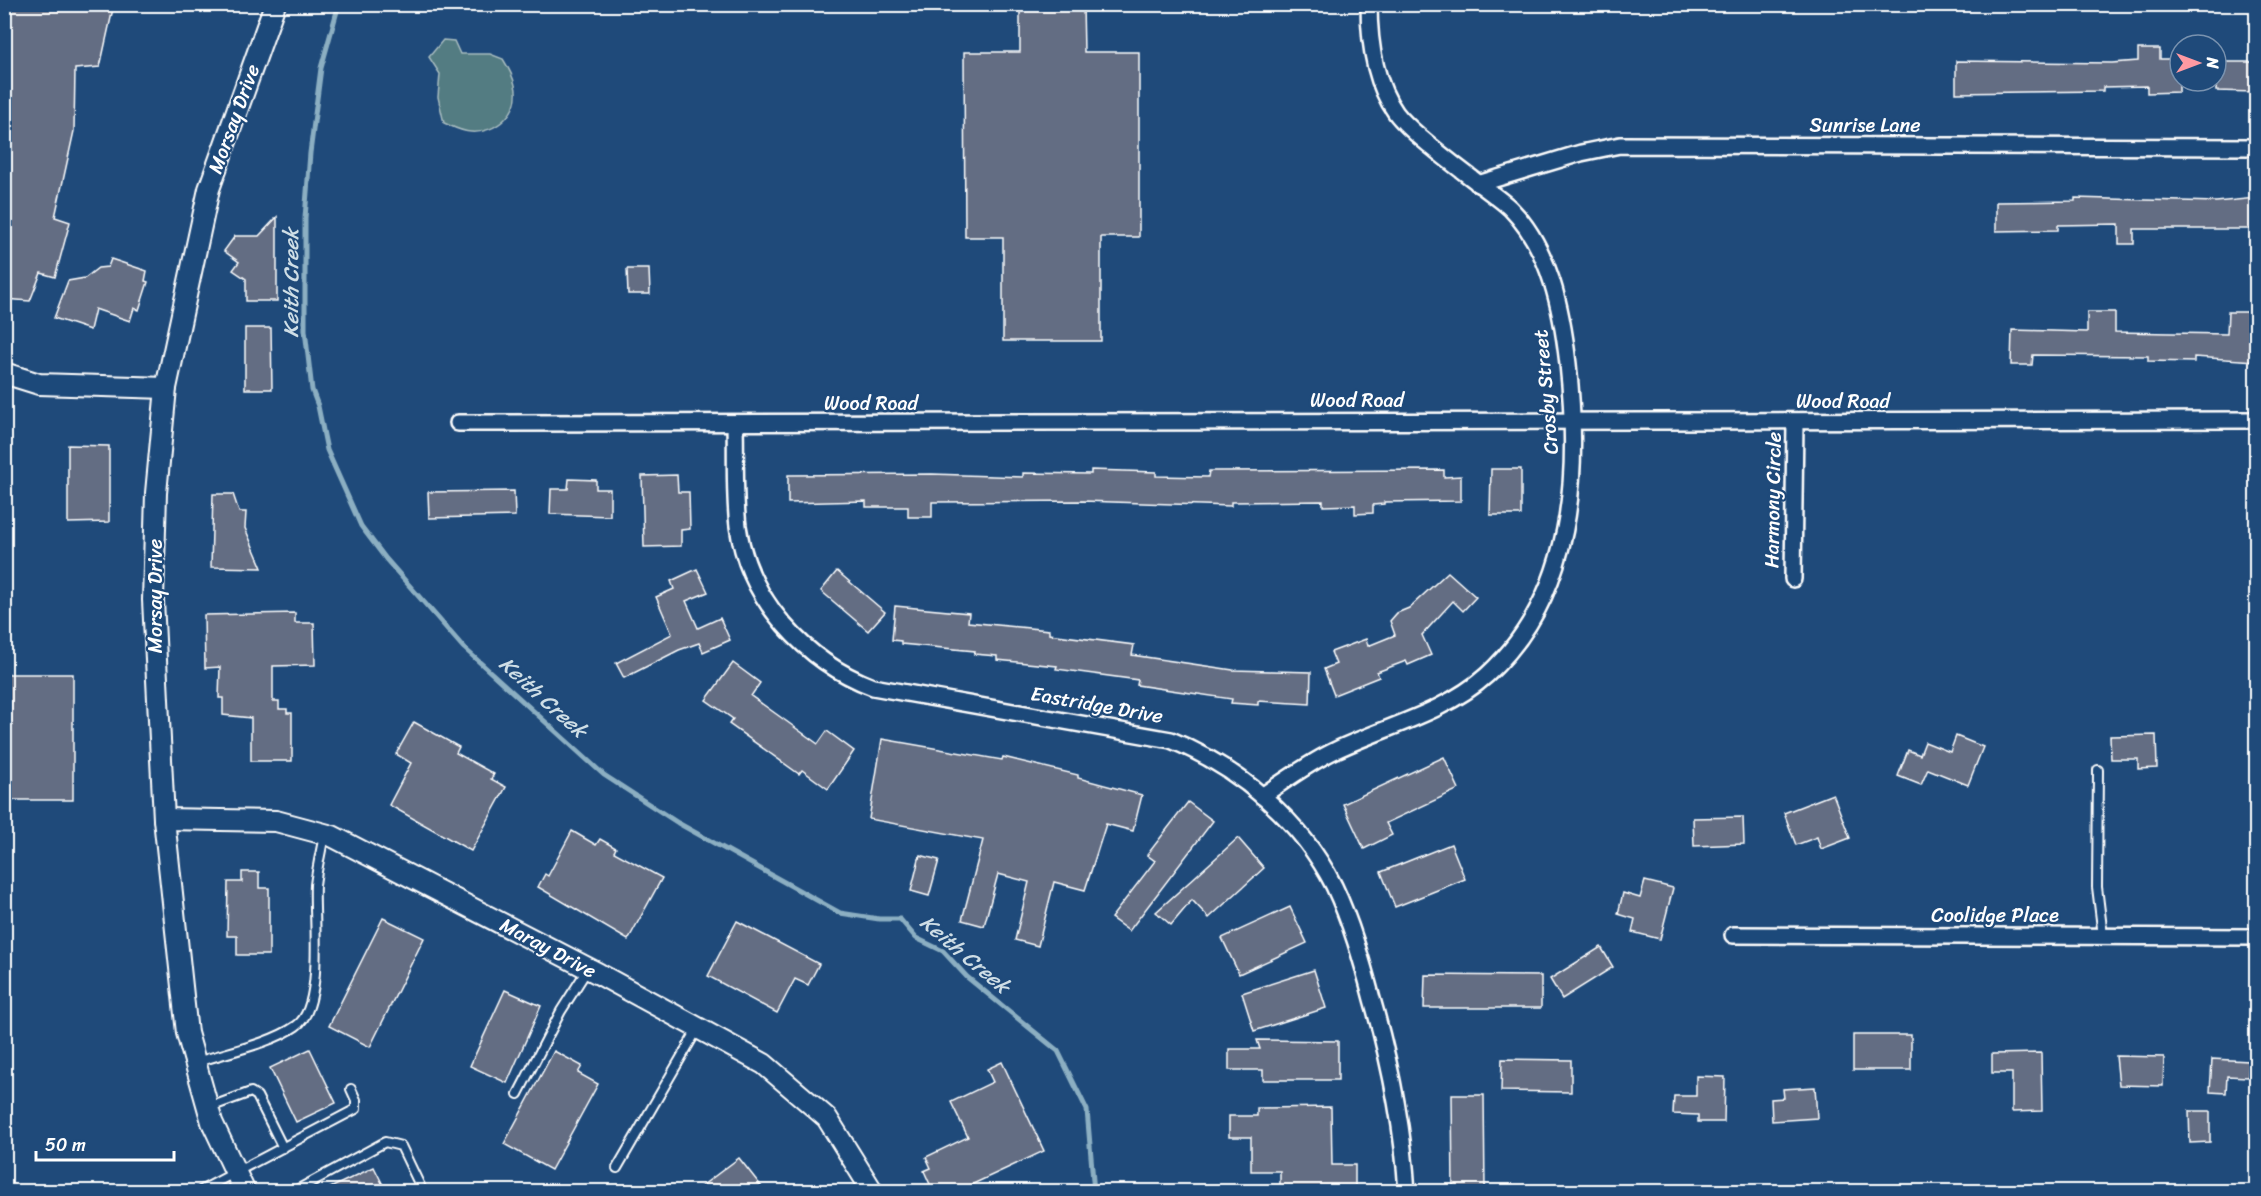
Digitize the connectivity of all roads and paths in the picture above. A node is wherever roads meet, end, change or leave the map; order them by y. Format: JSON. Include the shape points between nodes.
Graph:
{"nodes":[{"id":1,"x":275,"y":4,"type":"edge"},
{"id":2,"x":1369,"y":4,"type":"edge"},
{"id":3,"x":2256,"y":147,"type":"edge"},
{"id":4,"x":1478,"y":184,"type":"junction"},
{"id":5,"x":4,"y":373,"type":"edge"},
{"id":6,"x":166,"y":388,"type":"junction"},
{"id":7,"x":2256,"y":420,"type":"edge"},
{"id":8,"x":1574,"y":421,"type":"junction"},
{"id":9,"x":1795,"y":422,"type":"junction"},
{"id":10,"x":458,"y":423,"type":"dead end"},
{"id":11,"x":735,"y":425,"type":"junction"},
{"id":12,"x":1793,"y":579,"type":"dead end"},
{"id":13,"x":2097,"y":770,"type":"dead end"},
{"id":14,"x":1262,"y":796,"type":"junction"},
{"id":15,"x":164,"y":819,"type":"junction"},
{"id":16,"x":324,"y":834,"type":"junction"},
{"id":17,"x":1733,"y":935,"type":"dead end"},
{"id":18,"x":2103,"y":936,"type":"junction"},
{"id":19,"x":2256,"y":937,"type":"edge"},
{"id":20,"x":588,"y":969,"type":"junction"},
{"id":21,"x":698,"y":1028,"type":"junction"},
{"id":22,"x":195,"y":1062,"type":"junction"},
{"id":23,"x":351,"y":1089,"type":"dead end"},
{"id":24,"x":518,"y":1094,"type":"dead end"},
{"id":25,"x":208,"y":1108,"type":"junction"},
{"id":26,"x":284,"y":1148,"type":"junction"},
{"id":27,"x":618,"y":1168,"type":"dead end"},
{"id":28,"x":236,"y":1173,"type":"junction"},
{"id":29,"x":198,"y":1191,"type":"edge"},
{"id":30,"x":245,"y":1191,"type":"edge"},
{"id":31,"x":293,"y":1191,"type":"edge"},
{"id":32,"x":423,"y":1191,"type":"edge"},
{"id":33,"x":873,"y":1191,"type":"edge"},
{"id":34,"x":1407,"y":1191,"type":"edge"}],
"edges":[{"from":1,"to":6,"type":"street","name":"Morsay Drive","via":[[209,189]]},
{"from":2,"to":4,"type":"street","name":"Crosby Street","via":[[1375,63],[1396,113]]},
{"from":3,"to":4,"type":"street","name":"Sunrise Lane","via":[[1620,145]]},
{"from":4,"to":8,"type":"street","name":"Crosby Street","via":[[1509,208],[1530,234],[1548,274],[1564,333]]},
{"from":5,"to":6,"type":"street","via":[[39,384]]},
{"from":6,"to":15,"type":"street","name":"Morsay Drive","via":[[156,493],[153,600]]},
{"from":7,"to":9,"type":"street","name":"Wood Road"},
{"from":8,"to":9,"type":"street","name":"Wood Road"},
{"from":8,"to":11,"type":"street","name":"Wood Road"},
{"from":8,"to":14,"type":"street","name":"Crosby Street","via":[[1572,499],[1562,546],[1535,615],[1506,656],[1485,677],[1440,706],[1335,750]]},
{"from":9,"to":12,"type":"street","name":"Harmony Circle"},
{"from":10,"to":11,"type":"street","name":"Wood Road"},
{"from":11,"to":14,"type":"street","name":"Eastridge Drive","via":[[738,528],[750,566],[774,611],[817,658],[852,679],[880,689],[1171,740],[1205,754]]},
{"from":13,"to":18,"type":"lane","via":[[2097,887]]},
{"from":14,"to":34,"type":"street","name":"Eastridge Drive","via":[[1289,822],[1321,863],[1348,920],[1391,1074]]},
{"from":15,"to":16,"type":"street","name":"Maray Drive","via":[[276,821]]},
{"from":15,"to":22,"type":"street","name":"Morsay Drive","via":[[187,1033]]},
{"from":16,"to":20,"type":"street","name":"Maray Drive"},
{"from":16,"to":22,"type":"lane","via":[[315,884],[314,992],[306,1016],[297,1026]]},
{"from":17,"to":18,"type":"street","name":"Coolidge Place"},
{"from":18,"to":19,"type":"street","name":"Coolidge Place"},
{"from":20,"to":21,"type":"street","name":"Maray Drive"},
{"from":20,"to":24,"type":"lane","via":[[561,1011]]},
{"from":21,"to":27,"type":"lane"},
{"from":21,"to":33,"type":"street","name":"Maray Drive","via":[[764,1064],[827,1118]]},
{"from":22,"to":25,"type":"street","name":"Morsay Drive"},
{"from":23,"to":26,"type":"lane","via":[[356,1109]]},
{"from":25,"to":26,"type":"lane","via":[[251,1092],[257,1096]]},
{"from":25,"to":28,"type":"street","name":"Morsay Drive"},
{"from":26,"to":28,"type":"lane"},
{"from":28,"to":29,"type":"lane"},
{"from":28,"to":30,"type":"street","name":"Morsay Drive"},
{"from":31,"to":32,"type":"lane","via":[[385,1142],[401,1146]]}]}
